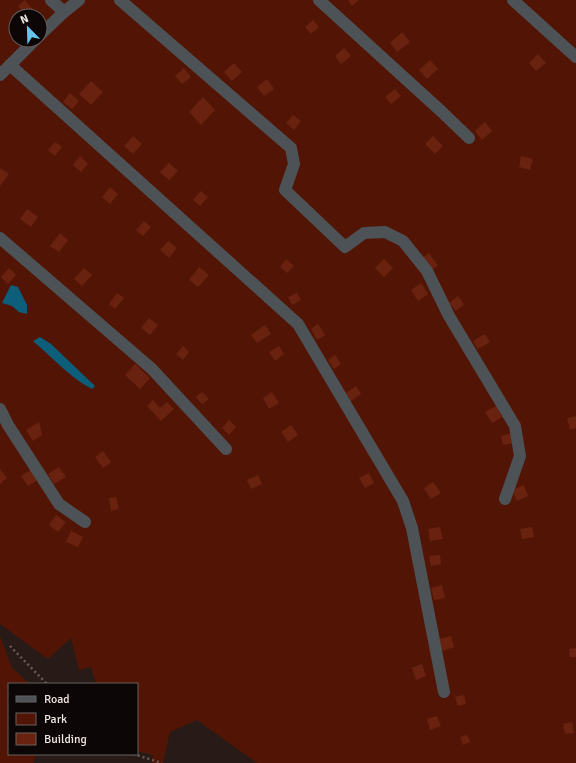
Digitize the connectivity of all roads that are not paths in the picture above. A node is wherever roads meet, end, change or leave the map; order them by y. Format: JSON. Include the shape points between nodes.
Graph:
{"nodes":[{"id":1,"x":51,"y":0,"type":"edge"},
{"id":2,"x":80,"y":0,"type":"edge"},
{"id":3,"x":120,"y":0,"type":"edge"},
{"id":4,"x":319,"y":0,"type":"edge"},
{"id":5,"x":513,"y":0,"type":"edge"},
{"id":6,"x":64,"y":12,"type":"junction"},
{"id":7,"x":48,"y":27,"type":"edge"},
{"id":8,"x":27,"y":48,"type":"edge"},
{"id":9,"x":576,"y":57,"type":"edge"},
{"id":10,"x":10,"y":65,"type":"junction"},
{"id":11,"x":0,"y":75,"type":"edge"},
{"id":12,"x":468,"y":138,"type":"dead end"},
{"id":13,"x":0,"y":238,"type":"edge"},
{"id":14,"x":0,"y":409,"type":"edge"},
{"id":15,"x":226,"y":449,"type":"dead end"},
{"id":16,"x":505,"y":499,"type":"dead end"},
{"id":17,"x":85,"y":522,"type":"dead end"},
{"id":18,"x":444,"y":692,"type":"dead end"}],
"edges":[{"from":1,"to":6,"type":"street"},
{"from":2,"to":6,"type":"street"},
{"from":3,"to":16,"type":"street","via":[[292,148],[294,164],[285,190],[345,247],[364,233],[385,232],[403,241],[427,271],[448,316],[515,426],[520,456]]},
{"from":4,"to":12,"type":"street"},
{"from":5,"to":9,"type":"street"},
{"from":6,"to":7,"type":"street"},
{"from":8,"to":10,"type":"street"},
{"from":10,"to":11,"type":"street"},
{"from":10,"to":18,"type":"street","via":[[298,324],[403,501],[412,528]]},
{"from":13,"to":15,"type":"street","via":[[152,369]]},
{"from":14,"to":17,"type":"street","via":[[59,504]]}]}
